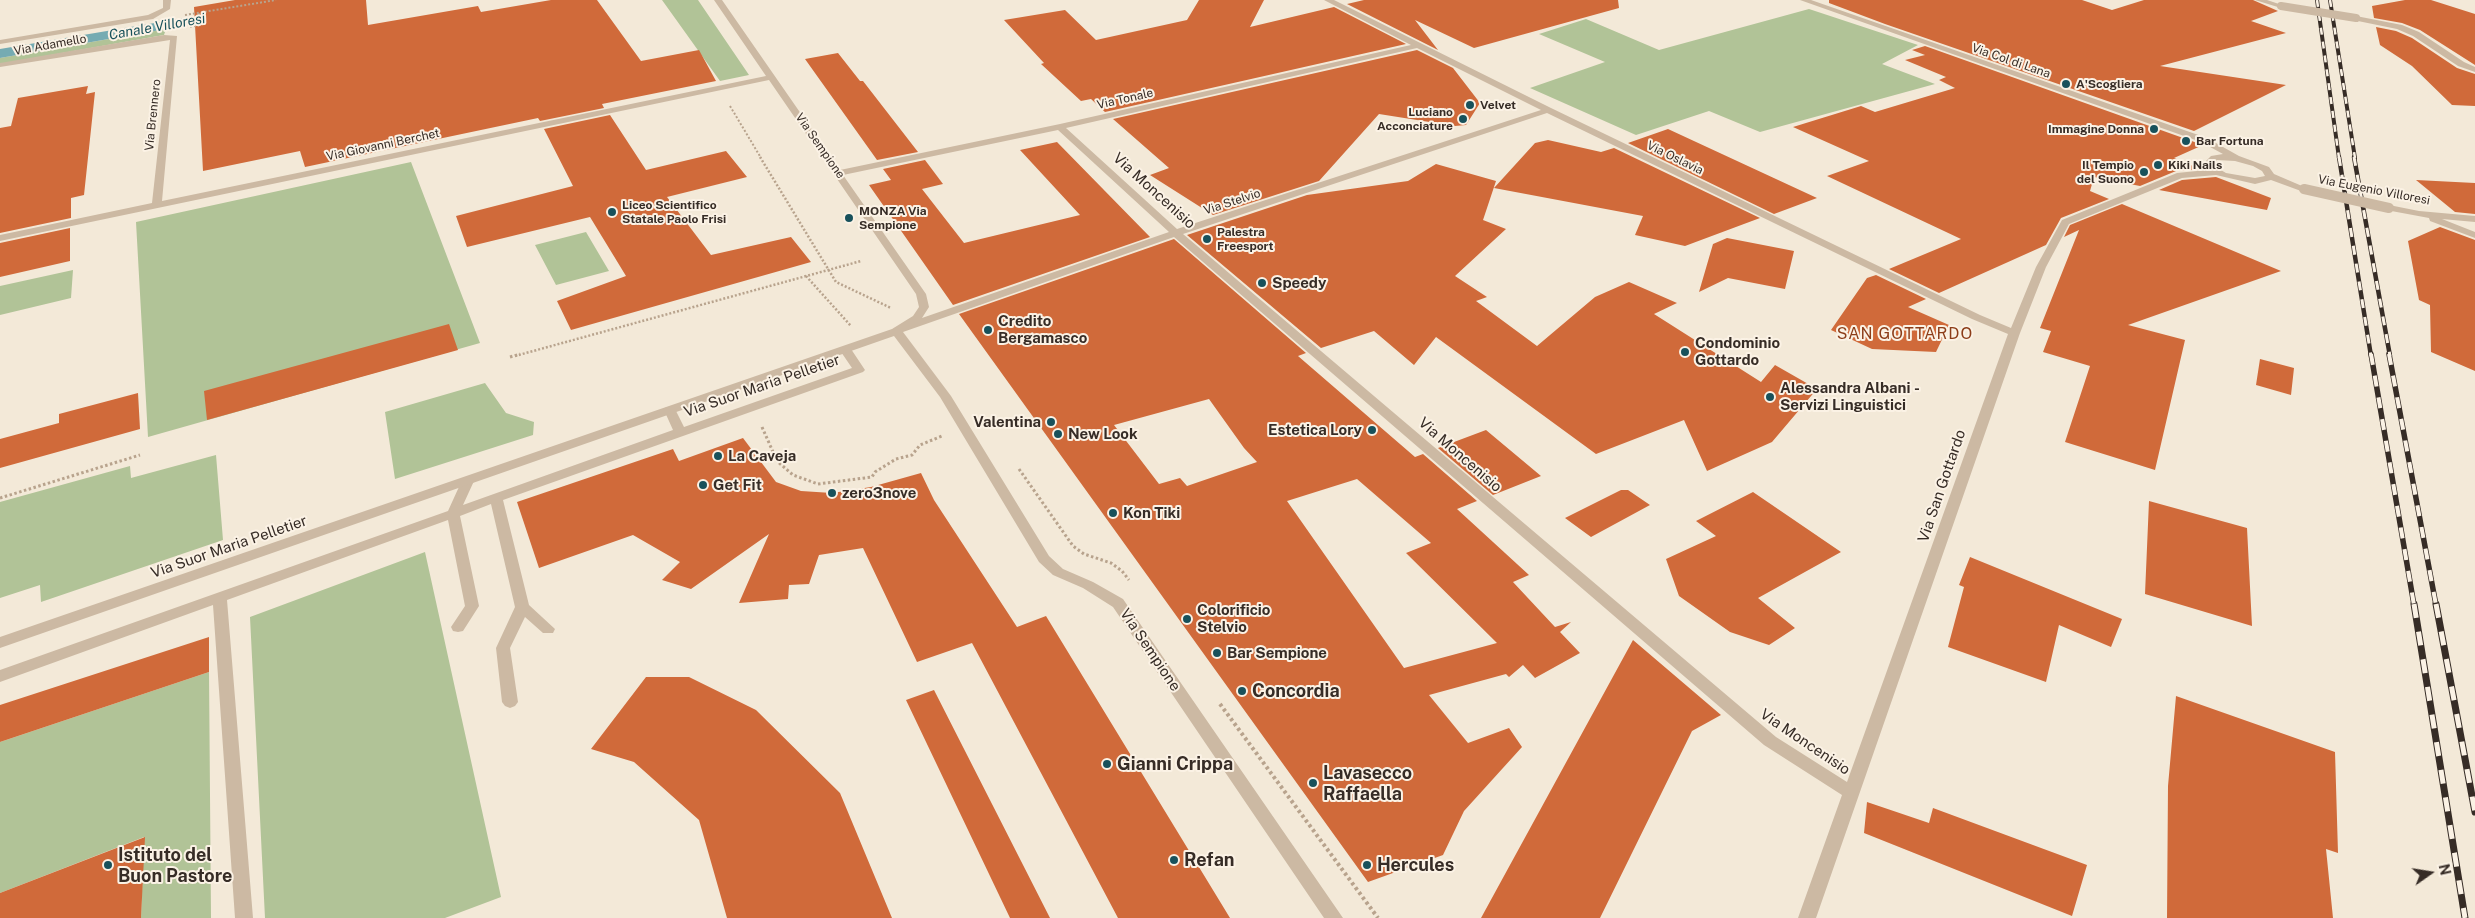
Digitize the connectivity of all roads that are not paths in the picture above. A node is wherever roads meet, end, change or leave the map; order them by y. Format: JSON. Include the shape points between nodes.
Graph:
{"nodes":[{"id":1,"x":166,"y":0,"type":"edge"},
{"id":2,"x":730,"y":0,"type":"edge"},
{"id":3,"x":1328,"y":0,"type":"edge"},
{"id":4,"x":1804,"y":0,"type":"edge"},
{"id":5,"x":2259,"y":0,"type":"edge"},
{"id":6,"x":718,"y":1,"type":"edge"},
{"id":7,"x":164,"y":37,"type":"joint"},
{"id":8,"x":0,"y":42,"type":"edge"},
{"id":9,"x":1415,"y":46,"type":"junction"},
{"id":10,"x":0,"y":66,"type":"edge"},
{"id":11,"x":2475,"y":70,"type":"edge"},
{"id":12,"x":771,"y":77,"type":"junction"},
{"id":13,"x":1548,"y":110,"type":"junction"},
{"id":14,"x":1060,"y":127,"type":"junction"},
{"id":15,"x":2236,"y":158,"type":"junction"},
{"id":16,"x":2217,"y":172,"type":"junction"},
{"id":17,"x":839,"y":173,"type":"junction"},
{"id":18,"x":2270,"y":176,"type":"junction"},
{"id":19,"x":157,"y":205,"type":"junction"},
{"id":20,"x":2419,"y":214,"type":"junction"},
{"id":21,"x":2475,"y":219,"type":"edge"},
{"id":22,"x":1176,"y":233,"type":"junction"},
{"id":23,"x":2475,"y":236,"type":"edge"},
{"id":24,"x":0,"y":238,"type":"edge"},
{"id":25,"x":921,"y":294,"type":"joint"},
{"id":26,"x":896,"y":330,"type":"junction"},
{"id":27,"x":2014,"y":333,"type":"junction"},
{"id":28,"x":845,"y":349,"type":"junction"},
{"id":29,"x":670,"y":410,"type":"junction"},
{"id":30,"x":680,"y":432,"type":"junction"},
{"id":31,"x":468,"y":480,"type":"junction"},
{"id":32,"x":496,"y":498,"type":"junction"},
{"id":33,"x":453,"y":513,"type":"junction"},
{"id":34,"x":220,"y":597,"type":"junction"},
{"id":35,"x":522,"y":608,"type":"junction"},
{"id":36,"x":458,"y":627,"type":"dead end"},
{"id":37,"x":548,"y":629,"type":"dead end"},
{"id":38,"x":0,"y":643,"type":"edge"},
{"id":39,"x":0,"y":676,"type":"edge"},
{"id":40,"x":510,"y":702,"type":"dead end"},
{"id":41,"x":1852,"y":793,"type":"junction"},
{"id":42,"x":244,"y":918,"type":"edge"},
{"id":43,"x":1334,"y":918,"type":"edge"},
{"id":44,"x":1807,"y":918,"type":"edge"}],
"edges":[{"from":1,"to":8,"type":"street","via":[[166,9],[150,17]]},
{"from":2,"to":6,"type":"street"},
{"from":3,"to":9,"type":"street","name":"Via Oslavia"},
{"from":4,"to":15,"type":"street","name":"Via Col di Lana","via":[[2204,140]]},
{"from":5,"to":11,"type":"street","bridge":true,"via":[[2399,27]]},
{"from":6,"to":12,"type":"street","name":"Via Sempione"},
{"from":7,"to":10,"type":"street","name":"Via Adamello"},
{"from":7,"to":19,"type":"street","name":"Via Brennero","via":[[174,38]]},
{"from":9,"to":13,"type":"street","name":"Via Oslavia"},
{"from":9,"to":14,"type":"street","name":"Via Tonale"},
{"from":12,"to":17,"type":"street","name":"Via Sempione"},
{"from":12,"to":19,"type":"street","name":"Via Giovanni Berchet"},
{"from":13,"to":22,"type":"street","name":"Via Stelvio"},
{"from":13,"to":27,"type":"street","name":"Via Oslavia"},
{"from":14,"to":17,"type":"street","name":"Via Tonale"},
{"from":14,"to":22,"type":"street","name":"Via Moncenisio"},
{"from":15,"to":16,"type":"street","via":[[2221,157],[2209,161],[2210,168]]},
{"from":15,"to":18,"type":"street","via":[[2266,169]]},
{"from":16,"to":18,"type":"street","name":"Via San Gottardo","via":[[2245,181],[2263,180]]},
{"from":16,"to":27,"type":"street","name":"Via San Gottardo","via":[[2180,175],[2065,222],[2041,267]]},
{"from":17,"to":25,"type":"street","name":"Via Sempione"},
{"from":18,"to":20,"type":"street","name":"Via Eugenio Villoresi","bridge":true,"via":[[2304,189]]},
{"from":19,"to":24,"type":"street","name":"Via Giovanni Berchet"},
{"from":20,"to":21,"type":"street","name":"Via Eugenio Villoresi"},
{"from":20,"to":23,"type":"street"},
{"from":22,"to":26,"type":"street","name":"Via Stelvio"},
{"from":22,"to":41,"type":"street","name":"Via Moncenisio","via":[[1770,741]]},
{"from":25,"to":26,"type":"street","name":"Via Suor Maria Pelletier","via":[[924,301],[921,313],[908,325]]},
{"from":26,"to":28,"type":"street","name":"Via Suor Maria Pelletier"},
{"from":26,"to":43,"type":"street","name":"Via Sempione","via":[[945,396],[1044,559],[1058,572],[1118,603]]},
{"from":27,"to":41,"type":"street","name":"Via San Gottardo"},
{"from":28,"to":29,"type":"street","name":"Via Suor Maria Pelletier"},
{"from":28,"to":30,"type":"street","name":"Via Suor Maria Pelletier","via":[[859,370]]},
{"from":29,"to":30,"type":"street","name":"Via Suor Maria Pelletier"},
{"from":29,"to":31,"type":"street","name":"Via Suor Maria Pelletier"},
{"from":30,"to":32,"type":"street","name":"Via Suor Maria Pelletier"},
{"from":31,"to":33,"type":"street"},
{"from":31,"to":38,"type":"street","name":"Via Suor Maria Pelletier"},
{"from":32,"to":33,"type":"street","name":"Via Suor Maria Pelletier"},
{"from":32,"to":35,"type":"street"},
{"from":33,"to":34,"type":"street","name":"Via Suor Maria Pelletier"},
{"from":33,"to":36,"type":"street","via":[[472,606]]},
{"from":34,"to":39,"type":"street","name":"Via Suor Maria Pelletier"},
{"from":34,"to":42,"type":"street"},
{"from":35,"to":37,"type":"street"},
{"from":35,"to":40,"type":"street","via":[[503,648]]},
{"from":41,"to":44,"type":"street","name":"Via San Gottardo"}]}
